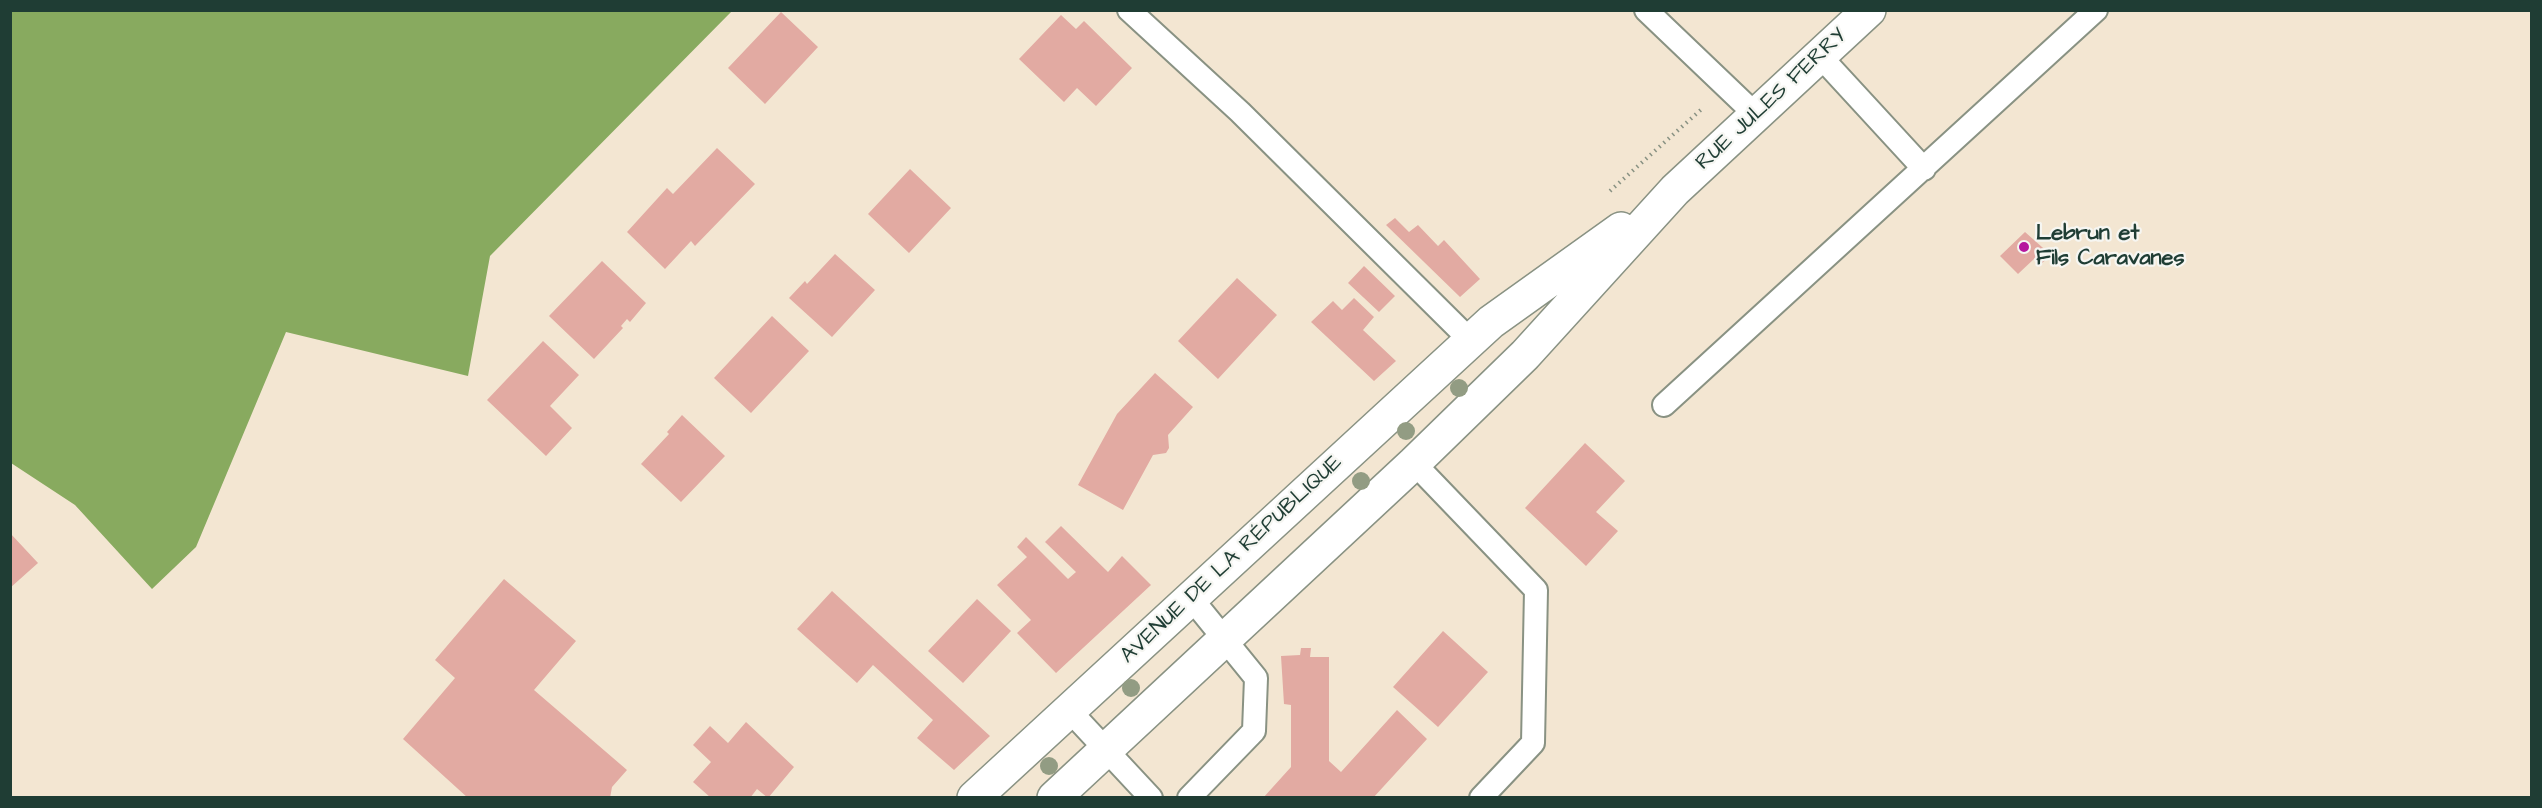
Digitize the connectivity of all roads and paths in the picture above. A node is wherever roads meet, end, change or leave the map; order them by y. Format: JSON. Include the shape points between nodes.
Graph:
{"nodes":[{"id":1,"x":1129,"y":10,"type":"edge"},
{"id":2,"x":1646,"y":10,"type":"edge"},
{"id":3,"x":1869,"y":10,"type":"edge"},
{"id":4,"x":2096,"y":10,"type":"edge"},
{"id":5,"x":1820,"y":56,"type":"junction"},
{"id":6,"x":1756,"y":115,"type":"junction"},
{"id":7,"x":1924,"y":169,"type":"junction"},
{"id":8,"x":1676,"y":190,"type":"junction"},
{"id":9,"x":1481,"y":332,"type":"junction"},
{"id":10,"x":1664,"y":405,"type":"dead end"},
{"id":11,"x":1413,"y":463,"type":"junction"},
{"id":12,"x":1191,"y":598,"type":"junction"},
{"id":13,"x":1224,"y":639,"type":"junction"},
{"id":14,"x":1069,"y":710,"type":"junction"},
{"id":15,"x":1106,"y":749,"type":"junction"},
{"id":16,"x":974,"y":798,"type":"edge"},
{"id":17,"x":1054,"y":798,"type":"edge"},
{"id":18,"x":1151,"y":798,"type":"edge"},
{"id":19,"x":1189,"y":798,"type":"edge"},
{"id":20,"x":1480,"y":798,"type":"edge"}],
"edges":[{"from":1,"to":9,"type":"lane"},
{"from":2,"to":6,"type":"lane"},
{"from":3,"to":5,"type":"main road","name":"RUE JULES FERRY"},
{"from":4,"to":7,"type":"lane"},
{"from":5,"to":6,"type":"main road","name":"RUE JULES FERRY"},
{"from":5,"to":7,"type":"lane"},
{"from":6,"to":8,"type":"main road","name":"RUE JULES FERRY"},
{"from":7,"to":10,"type":"lane"},
{"from":8,"to":9,"type":"main road","name":"RUE JULES FERRY"},
{"from":8,"to":11,"type":"main road","name":"RUE JULES FERRY","via":[[1525,355]]},
{"from":9,"to":12,"type":"main road","name":"AVENUE DE LA RÉPUBLIQUE"},
{"from":11,"to":13,"type":"main road"},
{"from":11,"to":20,"type":"lane","via":[[1536,590],[1533,742]]},
{"from":12,"to":13,"type":"lane"},
{"from":12,"to":14,"type":"main road","name":"AVENUE DE LA RÉPUBLIQUE"},
{"from":13,"to":15,"type":"main road"},
{"from":13,"to":19,"type":"lane","via":[[1257,678],[1254,731]]},
{"from":14,"to":15,"type":"lane"},
{"from":14,"to":16,"type":"main road","name":"AVENUE DE LA RÉPUBLIQUE"},
{"from":15,"to":17,"type":"main road"},
{"from":15,"to":18,"type":"lane"}]}
